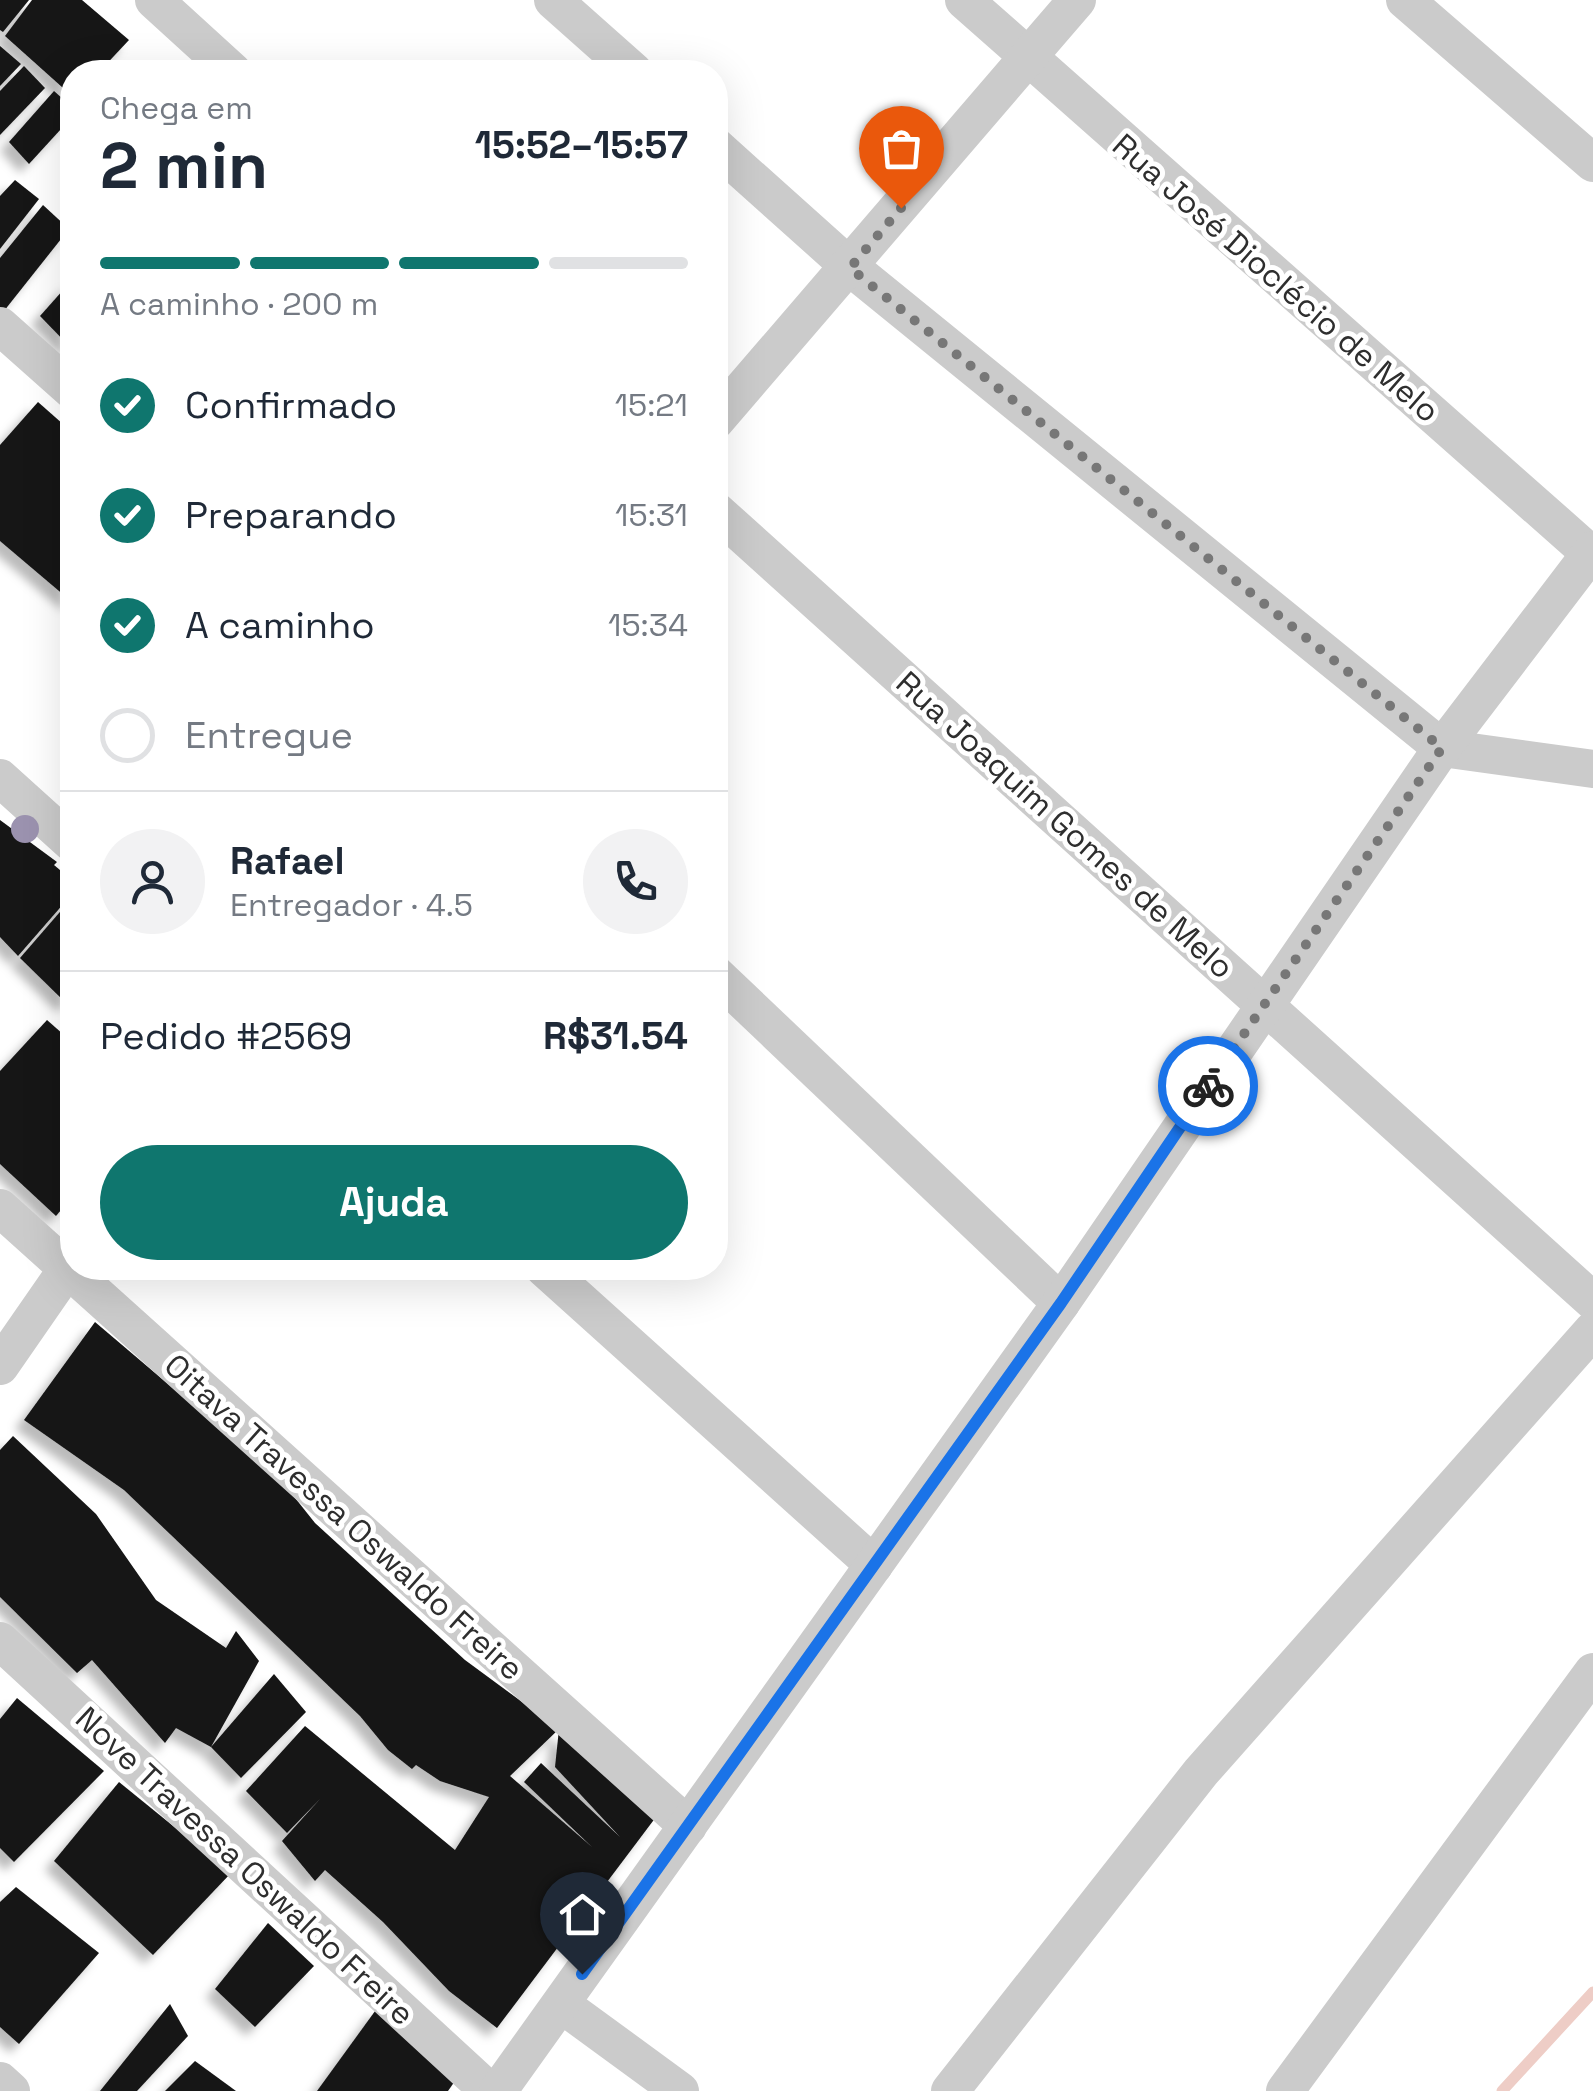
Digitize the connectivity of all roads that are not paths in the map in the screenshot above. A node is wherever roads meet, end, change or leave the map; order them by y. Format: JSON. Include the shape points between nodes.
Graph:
{"nodes":[{"id":1,"x":154,"y":0,"type":"edge"},
{"id":2,"x":553,"y":0,"type":"edge"},
{"id":3,"x":964,"y":0,"type":"edge"},
{"id":4,"x":1078,"y":0,"type":"edge"},
{"id":5,"x":1406,"y":0,"type":"edge"},
{"id":6,"x":1028,"y":58,"type":"junction"},
{"id":7,"x":221,"y":60,"type":"edge"},
{"id":8,"x":620,"y":60,"type":"edge"},
{"id":9,"x":728,"y":158,"type":"edge"},
{"id":10,"x":1593,"y":163,"type":"edge"},
{"id":11,"x":850,"y":268,"type":"junction"},
{"id":12,"x":0,"y":326,"type":"edge"},
{"id":13,"x":60,"y":379,"type":"edge"},
{"id":14,"x":728,"y":407,"type":"edge"},
{"id":15,"x":728,"y":522,"type":"edge"},
{"id":16,"x":1592,"y":554,"type":"edge"},
{"id":17,"x":1442,"y":748,"type":"junction"},
{"id":18,"x":1593,"y":769,"type":"edge"},
{"id":19,"x":0,"y":778,"type":"edge"},
{"id":20,"x":60,"y":832,"type":"edge"},
{"id":21,"x":728,"y":986,"type":"edge"},
{"id":22,"x":1263,"y":1004,"type":"junction"},
{"id":23,"x":0,"y":1208,"type":"edge"},
{"id":24,"x":60,"y":1258,"type":"edge"},
{"id":25,"x":60,"y":1280,"type":"edge"},
{"id":26,"x":85,"y":1280,"type":"edge"},
{"id":27,"x":557,"y":1280,"type":"edge"},
{"id":28,"x":1593,"y":1301,"type":"edge"},
{"id":29,"x":1061,"y":1303,"type":"junction"},
{"id":30,"x":1593,"y":1330,"type":"edge"},
{"id":31,"x":0,"y":1366,"type":"edge"},
{"id":32,"x":874,"y":1565,"type":"junction"},
{"id":33,"x":0,"y":1642,"type":"edge"},
{"id":34,"x":1593,"y":1672,"type":"edge"},
{"id":35,"x":688,"y":1826,"type":"junction"},
{"id":36,"x":561,"y":2004,"type":"junction"},
{"id":37,"x":0,"y":2081,"type":"edge"},
{"id":38,"x":11,"y":2091,"type":"edge"},
{"id":39,"x":489,"y":2091,"type":"edge"},
{"id":40,"x":498,"y":2091,"type":"edge"},
{"id":41,"x":680,"y":2091,"type":"edge"},
{"id":42,"x":950,"y":2091,"type":"edge"},
{"id":43,"x":1285,"y":2091,"type":"edge"}],
"edges":[{"from":1,"to":7,"type":"street"},
{"from":2,"to":8,"type":"street"},
{"from":3,"to":6,"type":"street","name":"Rua José Dioclécio de Melo"},
{"from":4,"to":6,"type":"street"},
{"from":5,"to":10,"type":"street"},
{"from":6,"to":11,"type":"street"},
{"from":6,"to":16,"type":"street","name":"Rua José Dioclécio de Melo"},
{"from":9,"to":11,"type":"street"},
{"from":11,"to":14,"type":"street"},
{"from":11,"to":17,"type":"street"},
{"from":12,"to":13,"type":"street"},
{"from":15,"to":22,"type":"street","name":"Rua Joaquim Gomes de Melo"},
{"from":16,"to":17,"type":"street"},
{"from":17,"to":18,"type":"street"},
{"from":17,"to":22,"type":"street"},
{"from":19,"to":20,"type":"street"},
{"from":21,"to":29,"type":"street"},
{"from":22,"to":28,"type":"street","name":"Rua Joaquim Gomes de Melo"},
{"from":22,"to":29,"type":"street"},
{"from":23,"to":24,"type":"street","name":"Oitava Travessa Oswaldo Freire"},
{"from":25,"to":31,"type":"street"},
{"from":26,"to":35,"type":"street","name":"Oitava Travessa Oswaldo Freire"},
{"from":27,"to":32,"type":"street"},
{"from":29,"to":32,"type":"street"},
{"from":30,"to":42,"type":"street","via":[[1201,1772]]},
{"from":32,"to":35,"type":"street"},
{"from":33,"to":39,"type":"street","name":"Nove Travessa Oswaldo Freire"},
{"from":34,"to":43,"type":"street"},
{"from":35,"to":36,"type":"street"},
{"from":36,"to":40,"type":"street"},
{"from":36,"to":41,"type":"street"},
{"from":37,"to":38,"type":"street"}]}
